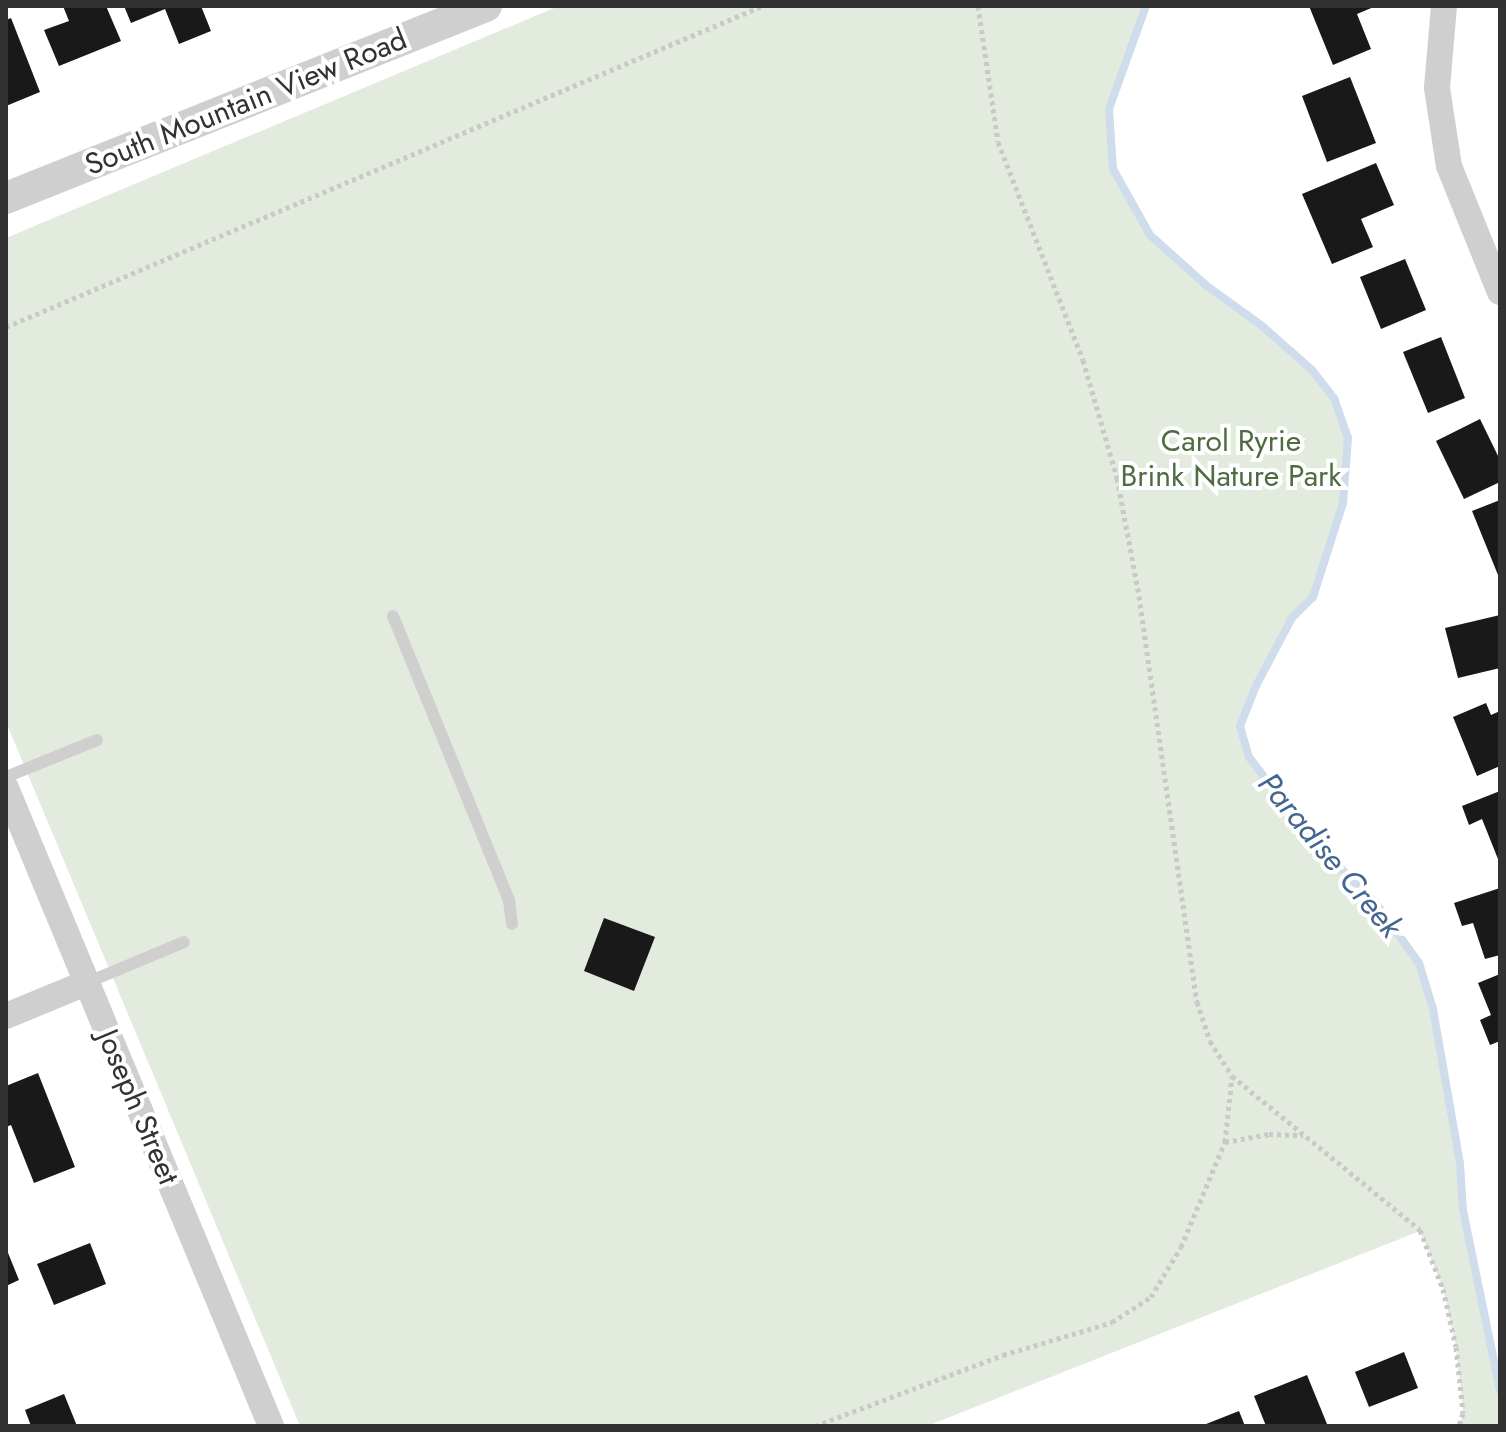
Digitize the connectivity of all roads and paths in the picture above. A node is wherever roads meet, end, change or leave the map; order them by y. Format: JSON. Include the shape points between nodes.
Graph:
{"nodes":[{"id":1,"x":486,"y":6,"type":"edge"},
{"id":2,"x":762,"y":6,"type":"edge"},
{"id":3,"x":978,"y":6,"type":"edge"},
{"id":4,"x":1444,"y":6,"type":"edge"},
{"id":5,"x":6,"y":198,"type":"edge"},
{"id":6,"x":1500,"y":292,"type":"edge"},
{"id":7,"x":6,"y":327,"type":"edge"},
{"id":8,"x":393,"y":616,"type":"dead end"},
{"id":9,"x":97,"y":740,"type":"dead end"},
{"id":10,"x":6,"y":777,"type":"edge"},
{"id":11,"x":6,"y":788,"type":"edge"},
{"id":12,"x":512,"y":924,"type":"dead end"},
{"id":13,"x":184,"y":942,"type":"dead end"},
{"id":14,"x":86,"y":983,"type":"junction"},
{"id":15,"x":6,"y":1016,"type":"edge"},
{"id":16,"x":1232,"y":1076,"type":"junction"},
{"id":17,"x":1303,"y":1135,"type":"junction"},
{"id":18,"x":1225,"y":1142,"type":"junction"},
{"id":19,"x":271,"y":1426,"type":"edge"},
{"id":20,"x":815,"y":1426,"type":"edge"},
{"id":21,"x":1459,"y":1426,"type":"edge"}],
"edges":[{"from":1,"to":5,"type":"street","name":"South Mountain View Road"},
{"from":2,"to":7,"type":"path"},
{"from":3,"to":16,"type":"path","via":[[998,142],[1083,360],[1117,478],[1197,1002],[1210,1041]]},
{"from":4,"to":6,"type":"street","via":[[1437,88],[1449,166]]},
{"from":8,"to":12,"type":"lane","via":[[509,900]]},
{"from":9,"to":10,"type":"lane"},
{"from":11,"to":14,"type":"street","name":"Joseph Street"},
{"from":13,"to":14,"type":"lane"},
{"from":14,"to":15,"type":"street"},
{"from":14,"to":19,"type":"street","name":"Joseph Street"},
{"from":16,"to":17,"type":"path"},
{"from":16,"to":18,"type":"path"},
{"from":17,"to":18,"type":"path","via":[[1269,1134]]},
{"from":17,"to":21,"type":"path","via":[[1420,1230],[1443,1289],[1456,1347],[1463,1413]]},
{"from":18,"to":20,"type":"path","via":[[1181,1247],[1151,1297],[1112,1322],[1003,1355]]}]}
